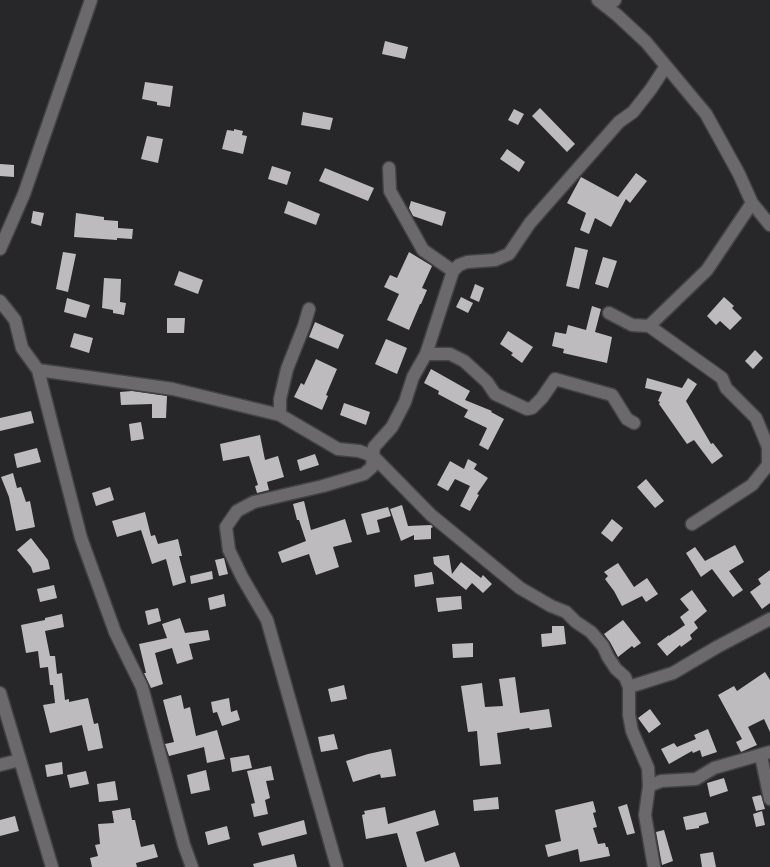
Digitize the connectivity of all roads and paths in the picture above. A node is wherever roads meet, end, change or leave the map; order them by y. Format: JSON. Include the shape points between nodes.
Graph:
{"nodes":[{"id":1,"x":91,"y":0,"type":"edge"},
{"id":2,"x":598,"y":0,"type":"edge"},
{"id":3,"x":614,"y":0,"type":"edge"},
{"id":4,"x":616,"y":15,"type":"junction"},
{"id":5,"x":666,"y":66,"type":"junction"},
{"id":6,"x":390,"y":168,"type":"dead end"},
{"id":7,"x":752,"y":203,"type":"junction"},
{"id":8,"x":770,"y":225,"type":"edge"},
{"id":9,"x":0,"y":249,"type":"edge"},
{"id":10,"x":453,"y":272,"type":"junction"},
{"id":11,"x":0,"y":301,"type":"edge"},
{"id":12,"x":309,"y":309,"type":"dead end"},
{"id":13,"x":609,"y":313,"type":"dead end"},
{"id":14,"x":649,"y":326,"type":"junction"},
{"id":15,"x":426,"y":354,"type":"junction"},
{"id":16,"x":38,"y":370,"type":"junction"},
{"id":17,"x":280,"y":414,"type":"junction"},
{"id":18,"x":634,"y":423,"type":"dead end"},
{"id":19,"x":373,"y":456,"type":"junction"},
{"id":20,"x":692,"y":524,"type":"dead end"},
{"id":21,"x":770,"y":619,"type":"edge"},
{"id":22,"x":629,"y":687,"type":"junction"},
{"id":23,"x":0,"y":693,"type":"edge"},
{"id":24,"x":765,"y":754,"type":"edge"},
{"id":25,"x":20,"y":760,"type":"junction"},
{"id":26,"x":0,"y":765,"type":"edge"},
{"id":27,"x":649,"y":786,"type":"junction"},
{"id":28,"x":770,"y":799,"type":"edge"},
{"id":29,"x":52,"y":867,"type":"edge"},
{"id":30,"x":192,"y":867,"type":"edge"},
{"id":31,"x":337,"y":867,"type":"edge"},
{"id":32,"x":654,"y":867,"type":"edge"}],
"edges":[{"from":1,"to":9,"type":"street","via":[[24,194]]},
{"from":2,"to":4,"type":"street"},
{"from":3,"to":4,"type":"street"},
{"from":4,"to":5,"type":"street","via":[[646,42]]},
{"from":5,"to":7,"type":"street","via":[[706,114]]},
{"from":5,"to":10,"type":"street","via":[[633,112],[619,122],[530,224],[509,254],[495,260],[467,262]]},
{"from":6,"to":10,"type":"street","via":[[390,192],[423,250]]},
{"from":7,"to":8,"type":"street"},
{"from":7,"to":14,"type":"street","via":[[707,270]]},
{"from":10,"to":15,"type":"street"},
{"from":11,"to":16,"type":"street","via":[[15,320],[22,348]]},
{"from":12,"to":17,"type":"street","via":[[287,369]]},
{"from":13,"to":14,"type":"street","via":[[632,325]]},
{"from":14,"to":20,"type":"street","via":[[722,378],[726,388],[756,418],[768,447],[768,466],[752,484]]},
{"from":15,"to":18,"type":"street","via":[[450,354],[464,361],[495,394],[527,409],[542,398],[554,379],[612,395],[627,419]]},
{"from":15,"to":19,"type":"street","via":[[413,377],[405,402],[392,427],[374,447]]},
{"from":16,"to":17,"type":"street","via":[[173,389]]},
{"from":16,"to":30,"type":"street","via":[[81,538],[115,632],[142,687]]},
{"from":17,"to":19,"type":"street","via":[[338,449]]},
{"from":19,"to":22,"type":"street","via":[[430,515],[513,582],[550,606],[566,612],[591,632],[604,646]]},
{"from":19,"to":31,"type":"street","via":[[372,467],[364,474],[254,502],[237,511],[226,527],[229,550],[267,620]]},
{"from":21,"to":22,"type":"street","via":[[673,673]]},
{"from":22,"to":27,"type":"street","via":[[632,731],[648,768]]},
{"from":23,"to":25,"type":"street"},
{"from":24,"to":27,"type":"street","via":[[714,768],[696,779],[661,781]]},
{"from":24,"to":28,"type":"street"},
{"from":25,"to":26,"type":"street"},
{"from":25,"to":29,"type":"street"},
{"from":27,"to":32,"type":"street","via":[[645,815]]}]}
